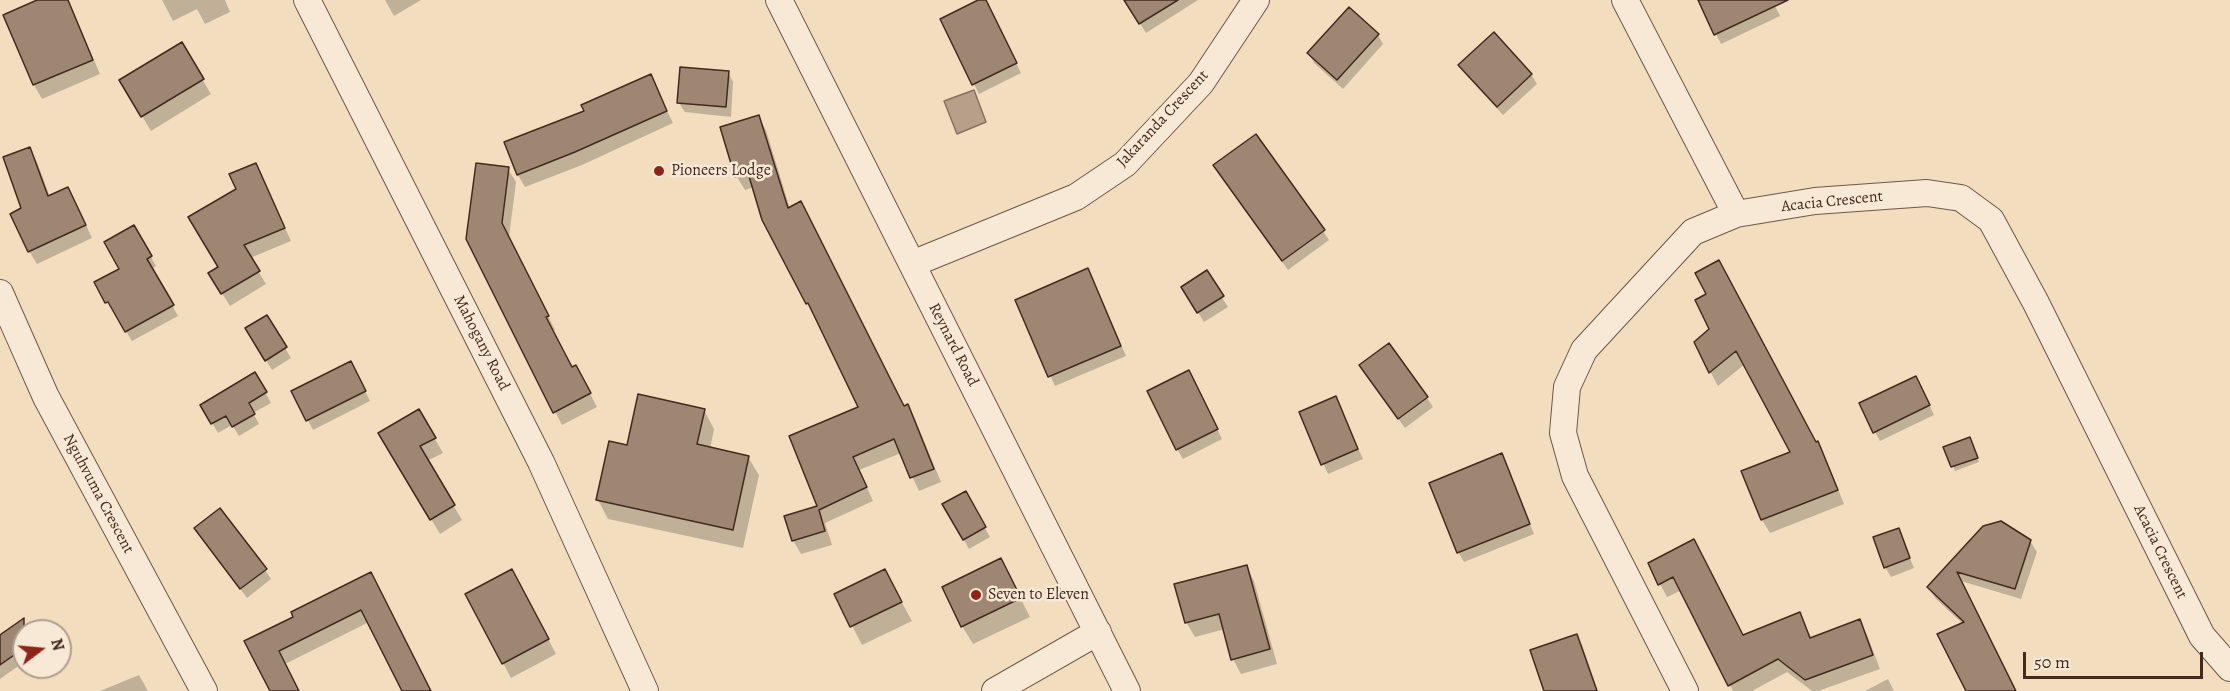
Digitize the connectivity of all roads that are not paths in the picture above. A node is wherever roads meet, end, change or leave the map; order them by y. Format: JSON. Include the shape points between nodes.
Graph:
{"nodes":[{"id":1,"x":307,"y":0,"type":"edge"},
{"id":2,"x":779,"y":0,"type":"edge"},
{"id":3,"x":1256,"y":0,"type":"edge"},
{"id":4,"x":1625,"y":0,"type":"edge"},
{"id":5,"x":1736,"y":214,"type":"junction"},
{"id":6,"x":912,"y":264,"type":"junction"},
{"id":7,"x":0,"y":293,"type":"edge"},
{"id":8,"x":1098,"y":632,"type":"junction"},
{"id":9,"x":2230,"y":668,"type":"edge"},
{"id":10,"x":204,"y":691,"type":"edge"},
{"id":11,"x":645,"y":691,"type":"edge"},
{"id":12,"x":995,"y":691,"type":"edge"},
{"id":13,"x":1127,"y":691,"type":"edge"},
{"id":14,"x":1685,"y":691,"type":"edge"}],
"edges":[{"from":1,"to":11,"type":"street","name":"Mahogany Road","via":[[541,462]]},
{"from":2,"to":6,"type":"street","name":"Reynard Road"},
{"from":3,"to":6,"type":"street","name":"Jakaranda Crescent","via":[[1201,83],[1125,164],[1076,197]]},
{"from":4,"to":5,"type":"street"},
{"from":5,"to":9,"type":"street","name":"Acacia Crescent","via":[[1815,201],[1927,193],[1961,198],[1991,219],[2202,636]]},
{"from":5,"to":14,"type":"street","name":"Acacia Crescent","via":[[1693,232],[1584,350],[1568,387],[1563,433],[1575,476]]},
{"from":6,"to":8,"type":"street","name":"Reynard Road"},
{"from":7,"to":10,"type":"street","name":"Nguhvuma Crescent","via":[[46,397]]},
{"from":8,"to":12,"type":"street"},
{"from":8,"to":13,"type":"street","name":"Reynard Road"}]}
